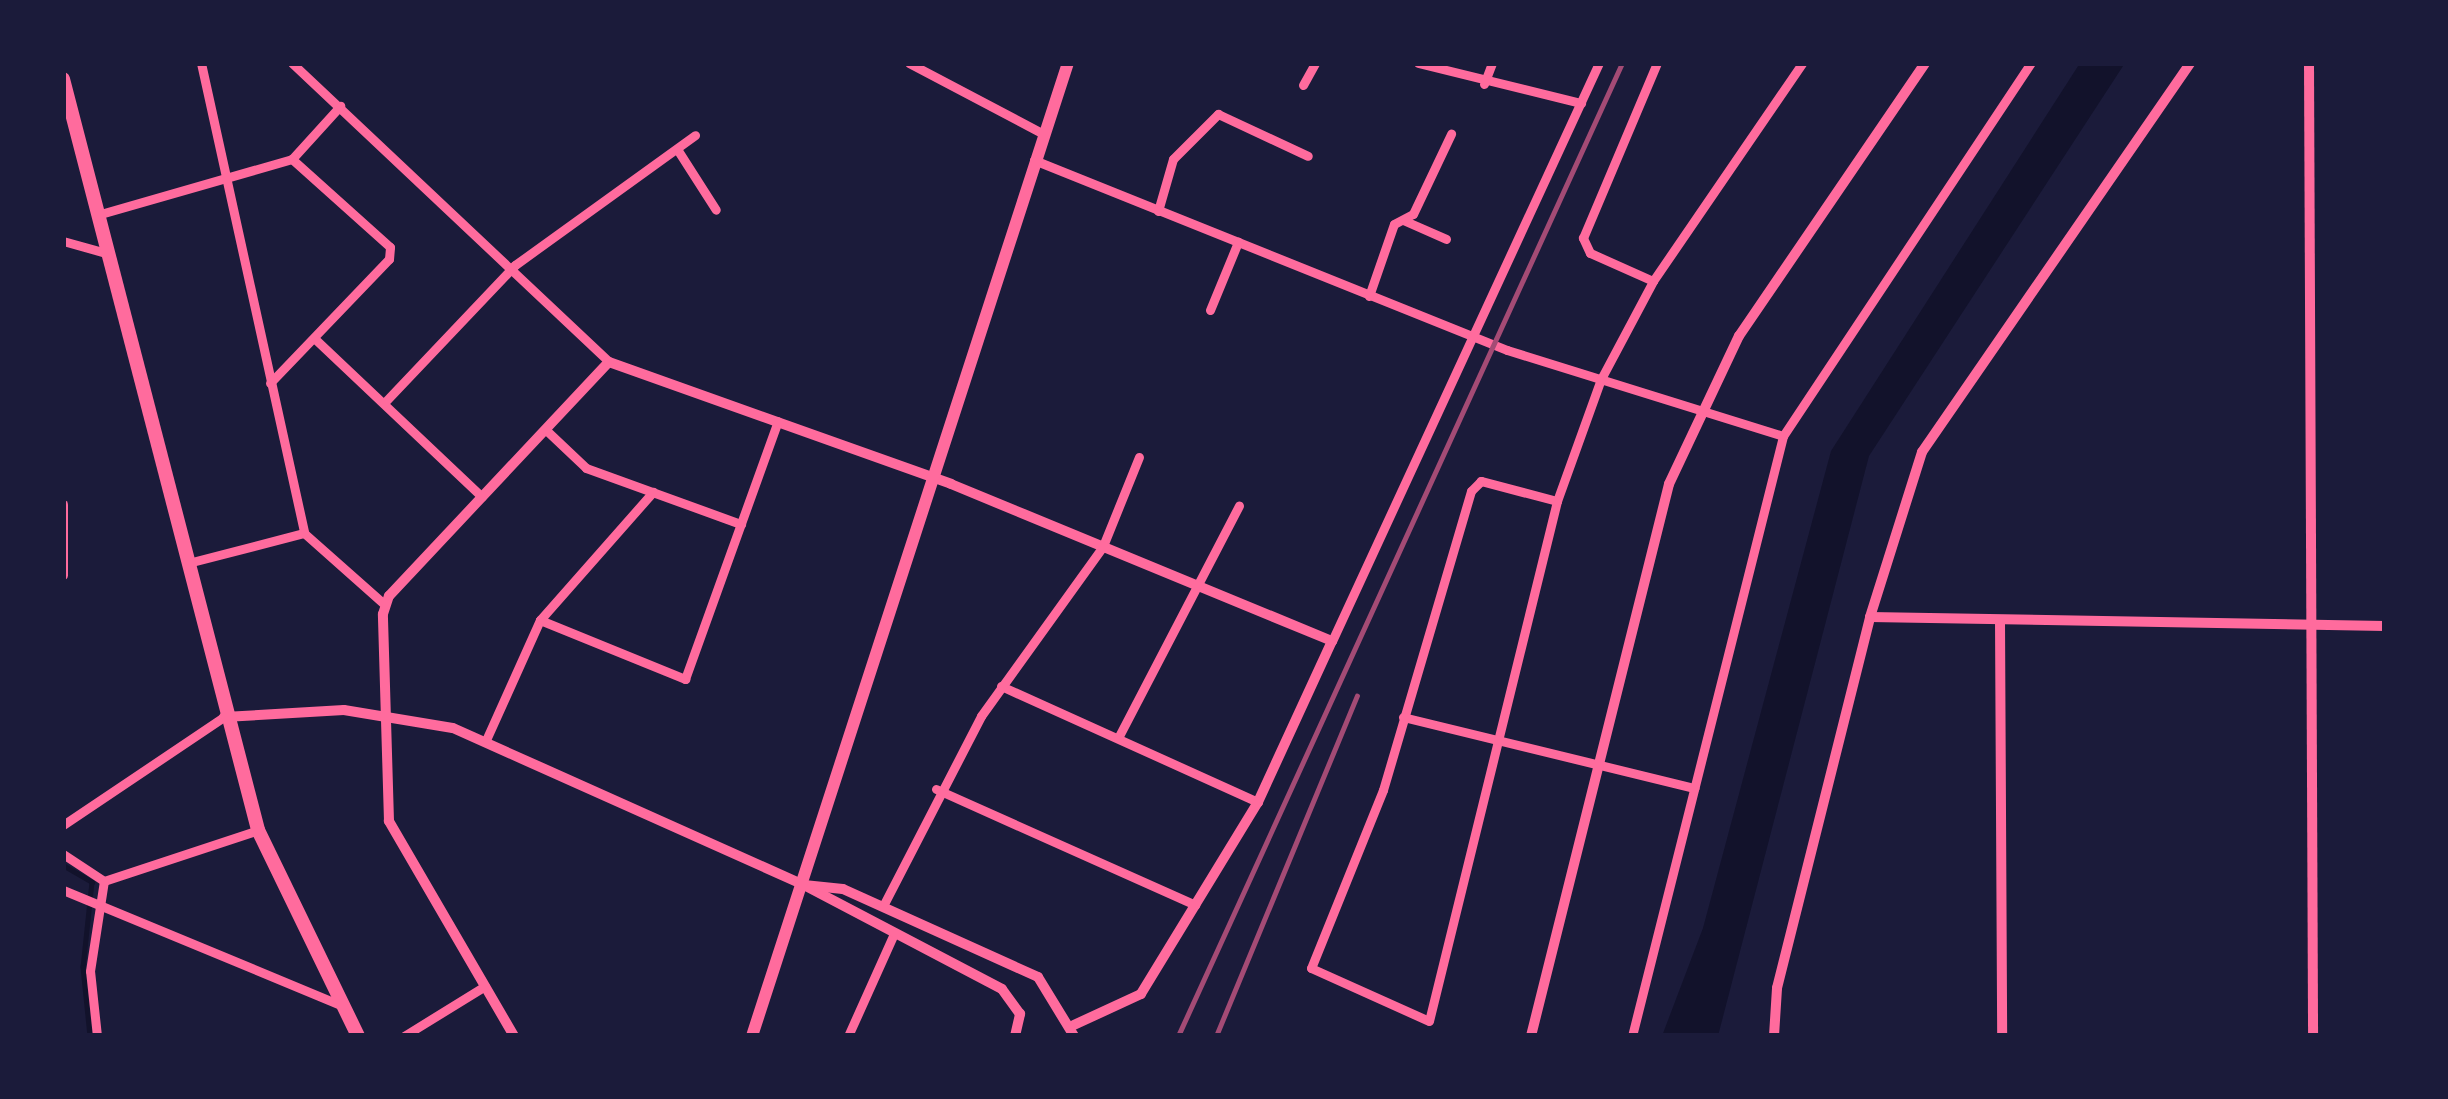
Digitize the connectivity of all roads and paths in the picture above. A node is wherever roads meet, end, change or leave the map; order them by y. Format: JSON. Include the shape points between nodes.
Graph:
{"nodes":[{"id":1,"x":202,"y":63,"type":"edge"},
{"id":2,"x":292,"y":63,"type":"edge"},
{"id":3,"x":909,"y":63,"type":"edge"},
{"id":4,"x":1068,"y":63,"type":"edge"},
{"id":5,"x":1418,"y":63,"type":"edge"},
{"id":6,"x":1492,"y":63,"type":"edge"},
{"id":7,"x":1599,"y":63,"type":"edge"},
{"id":8,"x":1657,"y":63,"type":"edge"},
{"id":9,"x":1802,"y":63,"type":"edge"},
{"id":10,"x":1925,"y":63,"type":"edge"},
{"id":11,"x":2031,"y":63,"type":"edge"},
{"id":12,"x":2190,"y":63,"type":"edge"},
{"id":13,"x":2309,"y":63,"type":"edge"},
{"id":14,"x":1298,"y":67,"type":"dead end"},
{"id":15,"x":1313,"y":68,"type":"edge"},
{"id":16,"x":63,"y":79,"type":"edge"},
{"id":17,"x":1484,"y":84,"type":"junction"},
{"id":18,"x":1304,"y":85,"type":"dead end"},
{"id":19,"x":1581,"y":103,"type":"junction"},
{"id":20,"x":340,"y":106,"type":"junction"},
{"id":21,"x":1042,"y":133,"type":"junction"},
{"id":22,"x":1451,"y":134,"type":"dead end"},
{"id":23,"x":694,"y":135,"type":"dead end"},
{"id":24,"x":677,"y":149,"type":"junction"},
{"id":25,"x":1308,"y":155,"type":"dead end"},
{"id":26,"x":292,"y":159,"type":"junction"},
{"id":27,"x":1032,"y":159,"type":"junction"},
{"id":28,"x":227,"y":183,"type":"junction"},
{"id":29,"x":716,"y":210,"type":"dead end"},
{"id":30,"x":1158,"y":211,"type":"junction"},
{"id":31,"x":97,"y":214,"type":"junction"},
{"id":32,"x":1403,"y":220,"type":"junction"},
{"id":33,"x":1446,"y":239,"type":"dead end"},
{"id":34,"x":63,"y":242,"type":"edge"},
{"id":35,"x":1238,"y":242,"type":"junction"},
{"id":36,"x":106,"y":254,"type":"junction"},
{"id":37,"x":515,"y":266,"type":"junction"},
{"id":38,"x":1653,"y":281,"type":"junction"},
{"id":39,"x":1369,"y":296,"type":"junction"},
{"id":40,"x":1210,"y":310,"type":"dead end"},
{"id":41,"x":314,"y":338,"type":"junction"},
{"id":42,"x":1478,"y":339,"type":"junction"},
{"id":43,"x":609,"y":362,"type":"junction"},
{"id":44,"x":1600,"y":379,"type":"junction"},
{"id":45,"x":270,"y":383,"type":"junction"},
{"id":46,"x":384,"y":403,"type":"junction"},
{"id":47,"x":1698,"y":411,"type":"junction"},
{"id":48,"x":778,"y":421,"type":"junction"},
{"id":49,"x":546,"y":430,"type":"junction"},
{"id":50,"x":1783,"y":436,"type":"junction"},
{"id":51,"x":1139,"y":458,"type":"dead end"},
{"id":52,"x":930,"y":476,"type":"junction"},
{"id":53,"x":653,"y":492,"type":"junction"},
{"id":54,"x":482,"y":497,"type":"junction"},
{"id":55,"x":1557,"y":501,"type":"junction"},
{"id":56,"x":63,"y":504,"type":"edge"},
{"id":57,"x":1239,"y":506,"type":"dead end"},
{"id":58,"x":740,"y":524,"type":"junction"},
{"id":59,"x":304,"y":533,"type":"junction"},
{"id":60,"x":1103,"y":546,"type":"junction"},
{"id":61,"x":182,"y":565,"type":"junction"},
{"id":62,"x":63,"y":575,"type":"edge"},
{"id":63,"x":1204,"y":588,"type":"junction"},
{"id":64,"x":385,"y":605,"type":"junction"},
{"id":65,"x":1870,"y":617,"type":"junction"},
{"id":66,"x":540,"y":620,"type":"junction"},
{"id":67,"x":2000,"y":620,"type":"junction"},
{"id":68,"x":2311,"y":625,"type":"junction"},
{"id":69,"x":2385,"y":626,"type":"edge"},
{"id":70,"x":1332,"y":641,"type":"junction"},
{"id":71,"x":1001,"y":686,"type":"junction"},
{"id":72,"x":385,"y":712,"type":"junction"},
{"id":73,"x":224,"y":717,"type":"junction"},
{"id":74,"x":1403,"y":717,"type":"junction"},
{"id":75,"x":1118,"y":738,"type":"junction"},
{"id":76,"x":486,"y":740,"type":"junction"},
{"id":77,"x":1500,"y":740,"type":"junction"},
{"id":78,"x":1597,"y":765,"type":"junction"},
{"id":79,"x":1694,"y":788,"type":"junction"},
{"id":80,"x":936,"y":789,"type":"junction"},
{"id":81,"x":1258,"y":802,"type":"junction"},
{"id":82,"x":63,"y":825,"type":"edge"},
{"id":83,"x":258,"y":830,"type":"junction"},
{"id":84,"x":63,"y":854,"type":"edge"},
{"id":85,"x":104,"y":881,"type":"junction"},
{"id":86,"x":804,"y":885,"type":"junction"},
{"id":87,"x":63,"y":890,"type":"edge"},
{"id":88,"x":99,"y":904,"type":"junction"},
{"id":89,"x":1195,"y":904,"type":"junction"},
{"id":90,"x":884,"y":906,"type":"junction"},
{"id":91,"x":893,"y":936,"type":"junction"},
{"id":92,"x":485,"y":986,"type":"junction"},
{"id":93,"x":338,"y":1004,"type":"junction"},
{"id":94,"x":1074,"y":1030,"type":"edge"},
{"id":95,"x":98,"y":1036,"type":"edge"},
{"id":96,"x":358,"y":1036,"type":"edge"},
{"id":97,"x":404,"y":1036,"type":"edge"},
{"id":98,"x":514,"y":1036,"type":"edge"},
{"id":99,"x":752,"y":1036,"type":"edge"},
{"id":100,"x":848,"y":1036,"type":"edge"},
{"id":101,"x":1015,"y":1036,"type":"edge"},
{"id":102,"x":1532,"y":1036,"type":"edge"},
{"id":103,"x":1633,"y":1036,"type":"edge"},
{"id":104,"x":1774,"y":1036,"type":"edge"},
{"id":105,"x":2002,"y":1036,"type":"edge"},
{"id":106,"x":2313,"y":1036,"type":"edge"}],
"edges":[{"from":1,"to":28,"type":"street"},
{"from":2,"to":20,"type":"street"},
{"from":3,"to":21,"type":"street"},
{"from":4,"to":21,"type":"main road"},
{"from":5,"to":17,"type":"street"},
{"from":6,"to":17,"type":"street"},
{"from":7,"to":19,"type":"street"},
{"from":8,"to":38,"type":"street","via":[[1583,238],[1590,253]]},
{"from":9,"to":38,"type":"street"},
{"from":10,"to":47,"type":"street"},
{"from":11,"to":50,"type":"street"},
{"from":12,"to":65,"type":"street","via":[[1943,415],[1893,528]]},
{"from":13,"to":68,"type":"street"},
{"from":14,"to":15,"type":"street"},
{"from":15,"to":18,"type":"street"},
{"from":16,"to":31,"type":"main road"},
{"from":17,"to":19,"type":"street"},
{"from":19,"to":42,"type":"street"},
{"from":20,"to":26,"type":"street"},
{"from":20,"to":37,"type":"street"},
{"from":21,"to":27,"type":"main road"},
{"from":22,"to":32,"type":"street"},
{"from":23,"to":24,"type":"street"},
{"from":24,"to":29,"type":"street"},
{"from":24,"to":37,"type":"street"},
{"from":25,"to":30,"type":"street","via":[[1218,114],[1173,159]]},
{"from":26,"to":28,"type":"street"},
{"from":26,"to":41,"type":"street","via":[[390,247]]},
{"from":27,"to":30,"type":"street"},
{"from":27,"to":52,"type":"main road"},
{"from":28,"to":31,"type":"street"},
{"from":28,"to":45,"type":"street"},
{"from":30,"to":35,"type":"street"},
{"from":31,"to":36,"type":"main road"},
{"from":32,"to":33,"type":"street"},
{"from":32,"to":39,"type":"street"},
{"from":34,"to":36,"type":"street"},
{"from":35,"to":39,"type":"street"},
{"from":35,"to":40,"type":"street"},
{"from":36,"to":61,"type":"main road"},
{"from":37,"to":43,"type":"street"},
{"from":37,"to":46,"type":"street"},
{"from":38,"to":44,"type":"street"},
{"from":39,"to":42,"type":"street"},
{"from":41,"to":45,"type":"street"},
{"from":41,"to":46,"type":"street"},
{"from":42,"to":44,"type":"street"},
{"from":42,"to":70,"type":"street"},
{"from":43,"to":48,"type":"street"},
{"from":43,"to":49,"type":"street"},
{"from":44,"to":47,"type":"street"},
{"from":44,"to":55,"type":"street"},
{"from":45,"to":59,"type":"street"},
{"from":46,"to":54,"type":"street"},
{"from":47,"to":50,"type":"street"},
{"from":47,"to":78,"type":"street"},
{"from":48,"to":52,"type":"street"},
{"from":48,"to":58,"type":"street"},
{"from":49,"to":53,"type":"street","via":[[586,468]]},
{"from":49,"to":54,"type":"street"},
{"from":50,"to":79,"type":"street"},
{"from":51,"to":60,"type":"street"},
{"from":52,"to":60,"type":"street"},
{"from":52,"to":86,"type":"main road"},
{"from":53,"to":58,"type":"street"},
{"from":53,"to":66,"type":"street"},
{"from":54,"to":64,"type":"street"},
{"from":55,"to":74,"type":"street","via":[[1476,484]]},
{"from":55,"to":77,"type":"street"},
{"from":56,"to":62,"type":"street"},
{"from":57,"to":63,"type":"street"},
{"from":58,"to":66,"type":"street","via":[[685,679]]},
{"from":59,"to":61,"type":"street"},
{"from":59,"to":64,"type":"street"},
{"from":60,"to":63,"type":"street"},
{"from":60,"to":71,"type":"street"},
{"from":61,"to":73,"type":"main road"},
{"from":63,"to":70,"type":"street"},
{"from":63,"to":75,"type":"street"},
{"from":64,"to":72,"type":"street"},
{"from":65,"to":67,"type":"street"},
{"from":65,"to":104,"type":"street","via":[[1777,988]]},
{"from":66,"to":76,"type":"street"},
{"from":67,"to":68,"type":"street"},
{"from":67,"to":105,"type":"street"},
{"from":68,"to":69,"type":"street"},
{"from":68,"to":106,"type":"street"},
{"from":70,"to":81,"type":"street"},
{"from":71,"to":75,"type":"street"},
{"from":71,"to":80,"type":"street"},
{"from":72,"to":73,"type":"street"},
{"from":72,"to":76,"type":"street"},
{"from":72,"to":92,"type":"street","via":[[389,820]]},
{"from":73,"to":82,"type":"street"},
{"from":73,"to":83,"type":"main road"},
{"from":74,"to":77,"type":"street"},
{"from":74,"to":77,"type":"street","via":[[1311,968],[1429,1021]]},
{"from":75,"to":81,"type":"street"},
{"from":76,"to":86,"type":"street"},
{"from":77,"to":78,"type":"street"},
{"from":78,"to":79,"type":"street"},
{"from":78,"to":102,"type":"street"},
{"from":79,"to":103,"type":"street"},
{"from":80,"to":89,"type":"street"},
{"from":80,"to":90,"type":"street"},
{"from":81,"to":89,"type":"street"},
{"from":83,"to":85,"type":"street"},
{"from":83,"to":93,"type":"main road"},
{"from":84,"to":85,"type":"street"},
{"from":85,"to":88,"type":"street"},
{"from":86,"to":90,"type":"street"},
{"from":86,"to":91,"type":"street"},
{"from":86,"to":99,"type":"main road"},
{"from":87,"to":88,"type":"street"},
{"from":88,"to":93,"type":"street"},
{"from":88,"to":95,"type":"street","via":[[90,971]]},
{"from":89,"to":94,"type":"street","via":[[1134,1003]]},
{"from":90,"to":94,"type":"street","via":[[1038,976]]},
{"from":91,"to":100,"type":"street"},
{"from":91,"to":101,"type":"street","via":[[1016,1000]]},
{"from":92,"to":97,"type":"street"},
{"from":92,"to":98,"type":"street"},
{"from":93,"to":96,"type":"main road"}]}
